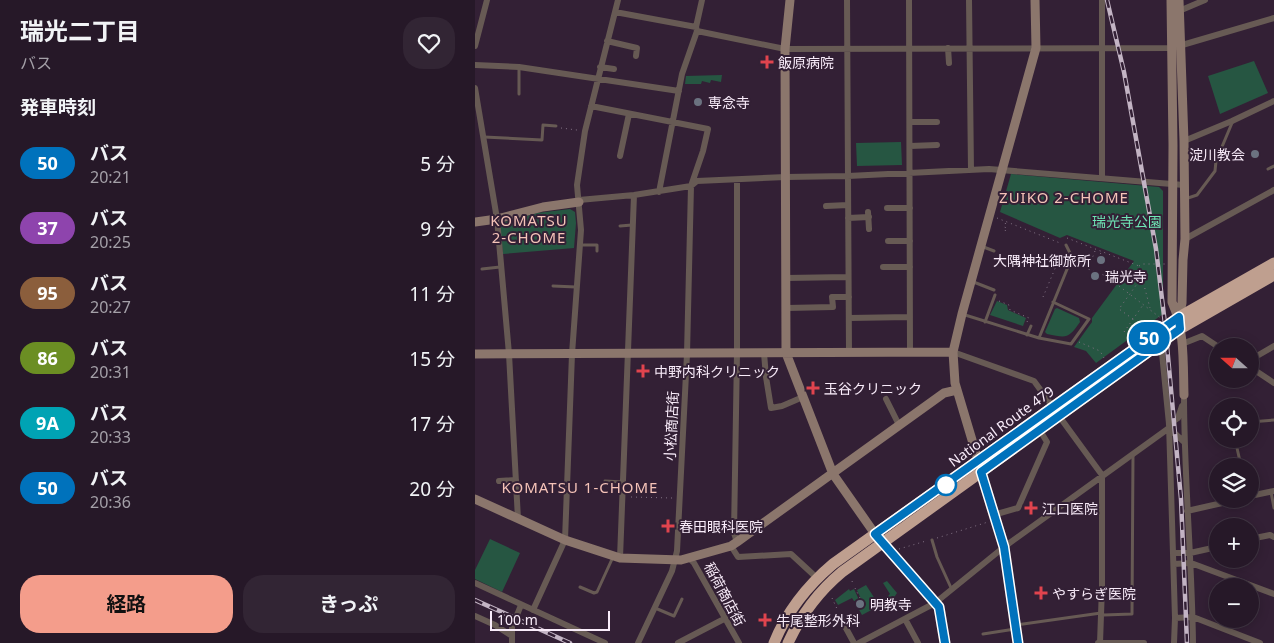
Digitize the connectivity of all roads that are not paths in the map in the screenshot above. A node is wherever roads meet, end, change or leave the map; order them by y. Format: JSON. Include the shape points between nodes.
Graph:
{"nodes":[{"id":1,"x":487,"y":0,"type":"edge"},
{"id":2,"x":618,"y":0,"type":"edge"},
{"id":3,"x":702,"y":0,"type":"edge"},
{"id":4,"x":790,"y":0,"type":"edge"},
{"id":5,"x":847,"y":0,"type":"edge"},
{"id":6,"x":909,"y":0,"type":"edge"},
{"id":7,"x":969,"y":0,"type":"edge"},
{"id":8,"x":1035,"y":0,"type":"edge"},
{"id":9,"x":1102,"y":0,"type":"edge"},
{"id":10,"x":1171,"y":0,"type":"edge"},
{"id":11,"x":1179,"y":0,"type":"edge"},
{"id":12,"x":1205,"y":0,"type":"edge"},
{"id":13,"x":1179,"y":11,"type":"junction"},
{"id":14,"x":615,"y":12,"type":"junction"},
{"id":15,"x":1274,"y":18,"type":"edge"},
{"id":16,"x":478,"y":25,"type":"edge"},
{"id":17,"x":697,"y":29,"type":"junction"},
{"id":18,"x":607,"y":41,"type":"junction"},
{"id":19,"x":475,"y":46,"type":"edge"},
{"id":20,"x":1176,"y":46,"type":"junction"},
{"id":21,"x":948,"y":48,"type":"junction"},
{"id":22,"x":969,"y":48,"type":"junction"},
{"id":23,"x":1036,"y":48,"type":"junction"},
{"id":24,"x":1102,"y":48,"type":"junction"},
{"id":25,"x":785,"y":49,"type":"junction"},
{"id":26,"x":847,"y":49,"type":"junction"},
{"id":27,"x":909,"y":49,"type":"junction"},
{"id":28,"x":636,"y":56,"type":"dead end"},
{"id":29,"x":949,"y":63,"type":"dead end"},
{"id":30,"x":475,"y":65,"type":"edge"},
{"id":31,"x":519,"y":66,"type":"junction"},
{"id":32,"x":600,"y":67,"type":"junction"},
{"id":33,"x":614,"y":69,"type":"dead end"},
{"id":34,"x":597,"y":79,"type":"junction"},
{"id":35,"x":475,"y":88,"type":"edge"},
{"id":36,"x":679,"y":91,"type":"junction"},
{"id":37,"x":519,"y":94,"type":"dead end"},
{"id":38,"x":1274,"y":101,"type":"edge"},
{"id":39,"x":591,"y":106,"type":"junction"},
{"id":40,"x":629,"y":114,"type":"junction"},
{"id":41,"x":1232,"y":121,"type":"junction"},
{"id":42,"x":672,"y":122,"type":"junction"},
{"id":43,"x":910,"y":122,"type":"junction"},
{"id":44,"x":937,"y":122,"type":"dead end"},
{"id":45,"x":556,"y":126,"type":"road end"},
{"id":46,"x":484,"y":137,"type":"junction"},
{"id":47,"x":1184,"y":140,"type":"junction"},
{"id":48,"x":937,"y":145,"type":"dead end"},
{"id":49,"x":910,"y":146,"type":"junction"},
{"id":50,"x":620,"y":156,"type":"dead end"},
{"id":51,"x":1274,"y":166,"type":"edge"},
{"id":52,"x":1002,"y":169,"type":"junction"},
{"id":53,"x":1268,"y":169,"type":"dead end"},
{"id":54,"x":971,"y":170,"type":"junction"},
{"id":55,"x":910,"y":172,"type":"junction"},
{"id":56,"x":849,"y":176,"type":"junction"},
{"id":57,"x":786,"y":177,"type":"junction"},
{"id":58,"x":1102,"y":178,"type":"junction"},
{"id":59,"x":737,"y":180,"type":"junction"},
{"id":60,"x":1173,"y":185,"type":"junction"},
{"id":61,"x":1184,"y":185,"type":"junction"},
{"id":62,"x":691,"y":186,"type":"junction"},
{"id":63,"x":1274,"y":190,"type":"edge"},
{"id":64,"x":659,"y":192,"type":"junction"},
{"id":65,"x":634,"y":195,"type":"junction"},
{"id":66,"x":1184,"y":199,"type":"junction"},
{"id":67,"x":579,"y":201,"type":"junction"},
{"id":68,"x":848,"y":205,"type":"junction"},
{"id":69,"x":826,"y":206,"type":"dead end"},
{"id":70,"x":887,"y":208,"type":"dead end"},
{"id":71,"x":910,"y":208,"type":"junction"},
{"id":72,"x":848,"y":218,"type":"junction"},
{"id":73,"x":497,"y":220,"type":"junction"},
{"id":74,"x":475,"y":222,"type":"edge"},
{"id":75,"x":633,"y":225,"type":"junction"},
{"id":76,"x":620,"y":226,"type":"dead end"},
{"id":77,"x":869,"y":229,"type":"dead end"},
{"id":78,"x":1185,"y":240,"type":"junction"},
{"id":79,"x":888,"y":241,"type":"dead end"},
{"id":80,"x":910,"y":241,"type":"junction"},
{"id":81,"x":580,"y":244,"type":"junction"},
{"id":82,"x":981,"y":245,"type":"junction"},
{"id":83,"x":1066,"y":246,"type":"dead end"},
{"id":84,"x":597,"y":251,"type":"dead end"},
{"id":85,"x":994,"y":251,"type":"dead end"},
{"id":86,"x":1274,"y":263,"type":"edge"},
{"id":87,"x":501,"y":267,"type":"junction"},
{"id":88,"x":883,"y":267,"type":"dead end"},
{"id":89,"x":910,"y":267,"type":"junction"},
{"id":90,"x":482,"y":269,"type":"dead end"},
{"id":91,"x":1274,"y":275,"type":"edge"},
{"id":92,"x":848,"y":277,"type":"junction"},
{"id":93,"x":786,"y":278,"type":"junction"},
{"id":94,"x":971,"y":281,"type":"junction"},
{"id":95,"x":553,"y":286,"type":"dead end"},
{"id":96,"x":577,"y":286,"type":"junction"},
{"id":97,"x":994,"y":290,"type":"dead end"},
{"id":98,"x":849,"y":297,"type":"junction"},
{"id":99,"x":995,"y":297,"type":"road end"},
{"id":100,"x":1053,"y":302,"type":"junction"},
{"id":101,"x":787,"y":308,"type":"junction"},
{"id":102,"x":961,"y":314,"type":"junction"},
{"id":103,"x":910,"y":317,"type":"junction"},
{"id":104,"x":1179,"y":317,"type":"junction"},
{"id":105,"x":849,"y":318,"type":"junction"},
{"id":106,"x":985,"y":322,"type":"junction"},
{"id":107,"x":1031,"y":326,"type":"dead end"},
{"id":108,"x":1180,"y":329,"type":"junction"},
{"id":109,"x":1027,"y":335,"type":"junction"},
{"id":110,"x":1039,"y":338,"type":"junction"},
{"id":111,"x":1209,"y":341,"type":"edge"},
{"id":112,"x":1161,"y":344,"type":"junction"},
{"id":113,"x":1182,"y":344,"type":"junction"},
{"id":114,"x":1274,"y":346,"type":"edge"},
{"id":115,"x":910,"y":352,"type":"junction"},
{"id":116,"x":953,"y":352,"type":"junction"},
{"id":117,"x":737,"y":353,"type":"junction"},
{"id":118,"x":764,"y":353,"type":"junction"},
{"id":119,"x":786,"y":353,"type":"junction"},
{"id":120,"x":849,"y":353,"type":"junction"},
{"id":121,"x":475,"y":354,"type":"edge"},
{"id":122,"x":509,"y":354,"type":"junction"},
{"id":123,"x":572,"y":354,"type":"junction"},
{"id":124,"x":628,"y":354,"type":"junction"},
{"id":125,"x":687,"y":354,"type":"junction"},
{"id":126,"x":1259,"y":355,"type":"edge"},
{"id":127,"x":1259,"y":373,"type":"edge"},
{"id":128,"x":1274,"y":383,"type":"edge"},
{"id":129,"x":957,"y":390,"type":"junction"},
{"id":130,"x":1184,"y":395,"type":"junction"},
{"id":131,"x":803,"y":397,"type":"junction"},
{"id":132,"x":886,"y":399,"type":"dead end"},
{"id":133,"x":1056,"y":412,"type":"junction"},
{"id":134,"x":1274,"y":420,"type":"edge"},
{"id":135,"x":1259,"y":421,"type":"edge"},
{"id":136,"x":899,"y":425,"type":"junction"},
{"id":137,"x":1169,"y":426,"type":"junction"},
{"id":138,"x":1039,"y":429,"type":"junction"},
{"id":139,"x":1183,"y":441,"type":"junction"},
{"id":140,"x":1133,"y":455,"type":"junction"},
{"id":141,"x":979,"y":466,"type":"junction"},
{"id":142,"x":833,"y":474,"type":"junction"},
{"id":143,"x":1103,"y":475,"type":"junction"},
{"id":144,"x":516,"y":480,"type":"junction"},
{"id":145,"x":499,"y":481,"type":"dead end"},
{"id":146,"x":605,"y":481,"type":"dead end"},
{"id":147,"x":623,"y":482,"type":"junction"},
{"id":148,"x":1272,"y":491,"type":"edge"},
{"id":149,"x":1259,"y":494,"type":"edge"},
{"id":150,"x":475,"y":499,"type":"edge"},
{"id":151,"x":1209,"y":506,"type":"edge"},
{"id":152,"x":1274,"y":508,"type":"edge"},
{"id":153,"x":1187,"y":511,"type":"junction"},
{"id":154,"x":991,"y":518,"type":"junction"},
{"id":155,"x":518,"y":519,"type":"junction"},
{"id":156,"x":1259,"y":537,"type":"edge"},
{"id":157,"x":1274,"y":537,"type":"edge"},
{"id":158,"x":879,"y":539,"type":"junction"},
{"id":159,"x":565,"y":540,"type":"junction"},
{"id":160,"x":932,"y":540,"type":"road end"},
{"id":161,"x":734,"y":544,"type":"junction"},
{"id":162,"x":1004,"y":547,"type":"junction"},
{"id":163,"x":1209,"y":549,"type":"edge"},
{"id":164,"x":1173,"y":553,"type":"junction"},
{"id":165,"x":1190,"y":553,"type":"junction"},
{"id":166,"x":617,"y":557,"type":"junction"},
{"id":167,"x":689,"y":558,"type":"junction"},
{"id":168,"x":675,"y":560,"type":"junction"},
{"id":169,"x":1191,"y":563,"type":"junction"},
{"id":170,"x":1174,"y":564,"type":"junction"},
{"id":171,"x":817,"y":578,"type":"junction"},
{"id":172,"x":475,"y":583,"type":"edge"},
{"id":173,"x":580,"y":587,"type":"dead end"},
{"id":174,"x":953,"y":590,"type":"junction"},
{"id":175,"x":1274,"y":594,"type":"edge"},
{"id":176,"x":682,"y":599,"type":"dead end"},
{"id":177,"x":935,"y":603,"type":"junction"},
{"id":178,"x":521,"y":604,"type":"junction"},
{"id":179,"x":655,"y":607,"type":"junction"},
{"id":180,"x":533,"y":610,"type":"junction"},
{"id":181,"x":1101,"y":613,"type":"junction"},
{"id":182,"x":517,"y":615,"type":"dead end"},
{"id":183,"x":475,"y":616,"type":"edge"},
{"id":184,"x":1193,"y":617,"type":"junction"},
{"id":185,"x":1175,"y":618,"type":"junction"},
{"id":186,"x":841,"y":619,"type":"road end"},
{"id":187,"x":905,"y":619,"type":"junction"},
{"id":188,"x":724,"y":620,"type":"junction"},
{"id":189,"x":513,"y":626,"type":"dead end"},
{"id":190,"x":1016,"y":627,"type":"junction"},
{"id":191,"x":983,"y":634,"type":"dead end"},
{"id":192,"x":512,"y":639,"type":"edge"},
{"id":193,"x":605,"y":643,"type":"edge"},
{"id":194,"x":638,"y":643,"type":"edge"},
{"id":195,"x":678,"y":643,"type":"edge"},
{"id":196,"x":739,"y":643,"type":"edge"},
{"id":197,"x":774,"y":643,"type":"edge"},
{"id":198,"x":788,"y":643,"type":"edge"},
{"id":199,"x":854,"y":643,"type":"edge"},
{"id":200,"x":859,"y":643,"type":"edge"},
{"id":201,"x":918,"y":643,"type":"edge"},
{"id":202,"x":945,"y":643,"type":"edge"},
{"id":203,"x":1017,"y":643,"type":"edge"},
{"id":204,"x":1099,"y":643,"type":"edge"},
{"id":205,"x":1144,"y":643,"type":"edge"},
{"id":206,"x":1174,"y":643,"type":"edge"},
{"id":207,"x":1193,"y":643,"type":"edge"},
{"id":208,"x":1260,"y":643,"type":"edge"}],
"edges":[{"from":1,"to":16,"type":"street"},
{"from":2,"to":14,"type":"street"},
{"from":3,"to":17,"type":"street"},
{"from":4,"to":25,"type":"street"},
{"from":5,"to":26,"type":"street"},
{"from":6,"to":27,"type":"street"},
{"from":7,"to":22,"type":"street"},
{"from":8,"to":23,"type":"street"},
{"from":9,"to":24,"type":"street"},
{"from":10,"to":20,"type":"street"},
{"from":11,"to":13,"type":"street"},
{"from":12,"to":13,"type":"street"},
{"from":13,"to":20,"type":"street"},
{"from":14,"to":17,"type":"street"},
{"from":14,"to":18,"type":"street"},
{"from":15,"to":20,"type":"street"},
{"from":16,"to":19,"type":"street"},
{"from":17,"to":25,"type":"street"},
{"from":17,"to":36,"type":"street"},
{"from":18,"to":28,"type":"street","via":[[637,48]]},
{"from":18,"to":32,"type":"street"},
{"from":20,"to":24,"type":"street"},
{"from":20,"to":47,"type":"street"},
{"from":20,"to":60,"type":"street"},
{"from":21,"to":22,"type":"street"},
{"from":21,"to":27,"type":"street"},
{"from":21,"to":29,"type":"street"},
{"from":22,"to":23,"type":"street"},
{"from":22,"to":54,"type":"street"},
{"from":23,"to":24,"type":"street"},
{"from":23,"to":52,"type":"street"},
{"from":24,"to":58,"type":"street"},
{"from":25,"to":26,"type":"street"},
{"from":25,"to":57,"type":"street"},
{"from":26,"to":27,"type":"street"},
{"from":26,"to":56,"type":"street"},
{"from":27,"to":43,"type":"street"},
{"from":30,"to":31,"type":"street"},
{"from":31,"to":34,"type":"street"},
{"from":31,"to":37,"type":"lane"},
{"from":32,"to":33,"type":"street"},
{"from":32,"to":34,"type":"street"},
{"from":34,"to":36,"type":"street"},
{"from":34,"to":39,"type":"street"},
{"from":35,"to":46,"type":"street"},
{"from":36,"to":42,"type":"street"},
{"from":38,"to":41,"type":"street"},
{"from":39,"to":40,"type":"street"},
{"from":39,"to":67,"type":"street","via":[[577,185]]},
{"from":40,"to":42,"type":"street"},
{"from":40,"to":50,"type":"street"},
{"from":41,"to":47,"type":"street"},
{"from":41,"to":66,"type":"lane","via":[[1215,171],[1197,194]]},
{"from":42,"to":62,"type":"street","name":"小松商店街","via":[[708,129]]},
{"from":42,"to":64,"type":"street"},
{"from":43,"to":44,"type":"street"},
{"from":43,"to":49,"type":"street"},
{"from":45,"to":46,"type":"lane","via":[[543,124],[542,140]]},
{"from":46,"to":73,"type":"street"},
{"from":47,"to":61,"type":"street"},
{"from":48,"to":49,"type":"street"},
{"from":49,"to":55,"type":"street"},
{"from":51,"to":53,"type":"lane"},
{"from":52,"to":54,"type":"street"},
{"from":52,"to":58,"type":"street"},
{"from":52,"to":82,"type":"street"},
{"from":54,"to":55,"type":"street"},
{"from":55,"to":56,"type":"street"},
{"from":55,"to":71,"type":"street"},
{"from":56,"to":57,"type":"street"},
{"from":56,"to":68,"type":"street"},
{"from":57,"to":59,"type":"street"},
{"from":57,"to":93,"type":"street"},
{"from":58,"to":60,"type":"street"},
{"from":59,"to":62,"type":"street","via":[[697,181]]},
{"from":59,"to":117,"type":"street"},
{"from":60,"to":61,"type":"street"},
{"from":60,"to":104,"type":"street","via":[[1172,302]]},
{"from":61,"to":66,"type":"street"},
{"from":62,"to":64,"type":"street"},
{"from":62,"to":125,"type":"street","name":"小松商店街"},
{"from":63,"to":78,"type":"street"},
{"from":64,"to":65,"type":"street"},
{"from":65,"to":67,"type":"street"},
{"from":65,"to":75,"type":"street"},
{"from":66,"to":78,"type":"street"},
{"from":67,"to":73,"type":"street"},
{"from":67,"to":81,"type":"street"},
{"from":68,"to":69,"type":"street"},
{"from":68,"to":72,"type":"street"},
{"from":70,"to":71,"type":"street"},
{"from":71,"to":80,"type":"street"},
{"from":72,"to":77,"type":"street","via":[[868,215]]},
{"from":72,"to":92,"type":"street"},
{"from":73,"to":74,"type":"street"},
{"from":73,"to":87,"type":"street"},
{"from":75,"to":76,"type":"lane"},
{"from":75,"to":124,"type":"street"},
{"from":78,"to":104,"type":"street"},
{"from":79,"to":80,"type":"street"},
{"from":80,"to":89,"type":"street"},
{"from":81,"to":84,"type":"lane","via":[[597,245]]},
{"from":81,"to":96,"type":"street"},
{"from":82,"to":85,"type":"lane"},
{"from":82,"to":94,"type":"street"},
{"from":83,"to":100,"type":"lane","via":[[1072,257]]},
{"from":86,"to":104,"type":"highway","name":"National Route 479"},
{"from":87,"to":90,"type":"lane"},
{"from":87,"to":122,"type":"street"},
{"from":88,"to":89,"type":"street"},
{"from":89,"to":103,"type":"street"},
{"from":91,"to":108,"type":"highway","name":"National Route 479"},
{"from":92,"to":93,"type":"street"},
{"from":92,"to":98,"type":"street"},
{"from":93,"to":101,"type":"street"},
{"from":94,"to":97,"type":"lane"},
{"from":94,"to":102,"type":"street"},
{"from":95,"to":96,"type":"lane"},
{"from":96,"to":123,"type":"street"},
{"from":98,"to":101,"type":"street","via":[[833,297],[833,307]]},
{"from":98,"to":105,"type":"street"},
{"from":99,"to":106,"type":"lane"},
{"from":100,"to":110,"type":"lane"},
{"from":100,"to":110,"type":"lane","via":[[1089,319],[1071,344]]},
{"from":101,"to":119,"type":"street"},
{"from":102,"to":106,"type":"lane"},
{"from":102,"to":116,"type":"street"},
{"from":103,"to":105,"type":"street"},
{"from":103,"to":115,"type":"street"},
{"from":104,"to":108,"type":"street"},
{"from":104,"to":133,"type":"highway","name":"National Route 479"},
{"from":105,"to":120,"type":"street"},
{"from":106,"to":109,"type":"lane"},
{"from":107,"to":109,"type":"lane"},
{"from":108,"to":112,"type":"highway","name":"National Route 479"},
{"from":108,"to":113,"type":"street"},
{"from":109,"to":110,"type":"lane"},
{"from":111,"to":113,"type":"street","via":[[1201,336]]},
{"from":112,"to":133,"type":"highway","name":"National Route 479"},
{"from":112,"to":137,"type":"street"},
{"from":113,"to":130,"type":"street"},
{"from":114,"to":126,"type":"street"},
{"from":115,"to":116,"type":"street"},
{"from":115,"to":120,"type":"street"},
{"from":116,"to":129,"type":"street"},
{"from":116,"to":133,"type":"street","via":[[1034,380]]},
{"from":117,"to":118,"type":"street"},
{"from":117,"to":125,"type":"street"},
{"from":117,"to":161,"type":"street"},
{"from":118,"to":119,"type":"street"},
{"from":118,"to":131,"type":"street","via":[[771,408]]},
{"from":119,"to":120,"type":"street"},
{"from":119,"to":131,"type":"street"},
{"from":121,"to":122,"type":"street"},
{"from":122,"to":123,"type":"street"},
{"from":122,"to":144,"type":"street"},
{"from":123,"to":124,"type":"street"},
{"from":123,"to":159,"type":"street"},
{"from":124,"to":125,"type":"street"},
{"from":124,"to":147,"type":"street"},
{"from":125,"to":168,"type":"street","name":"小松商店街"},
{"from":127,"to":128,"type":"street"},
{"from":129,"to":136,"type":"street","via":[[944,393]]},
{"from":129,"to":141,"type":"street"},
{"from":130,"to":137,"type":"street","via":[[1178,418]]},
{"from":130,"to":139,"type":"street"},
{"from":131,"to":142,"type":"street"},
{"from":132,"to":136,"type":"street"},
{"from":133,"to":138,"type":"highway","name":"National Route 479"},
{"from":133,"to":141,"type":"highway","name":"National Route 479"},
{"from":133,"to":143,"type":"street"},
{"from":134,"to":135,"type":"lane"},
{"from":136,"to":142,"type":"street"},
{"from":137,"to":139,"type":"street"},
{"from":137,"to":140,"type":"street"},
{"from":137,"to":164,"type":"street"},
{"from":138,"to":141,"type":"highway","name":"National Route 479"},
{"from":138,"to":154,"type":"street","via":[[1047,442],[1019,508]]},
{"from":139,"to":153,"type":"street"},
{"from":140,"to":143,"type":"street"},
{"from":140,"to":181,"type":"lane","via":[[1132,614]]},
{"from":141,"to":154,"type":"street"},
{"from":141,"to":158,"type":"highway","name":"National Route 479"},
{"from":142,"to":158,"type":"street"},
{"from":142,"to":161,"type":"street"},
{"from":143,"to":162,"type":"street"},
{"from":143,"to":181,"type":"street"},
{"from":144,"to":145,"type":"street"},
{"from":144,"to":155,"type":"street"},
{"from":146,"to":147,"type":"lane"},
{"from":147,"to":166,"type":"street"},
{"from":148,"to":149,"type":"street"},
{"from":148,"to":152,"type":"lane"},
{"from":150,"to":155,"type":"street"},
{"from":151,"to":153,"type":"street"},
{"from":153,"to":165,"type":"street"},
{"from":154,"to":162,"type":"street"},
{"from":155,"to":159,"type":"street"},
{"from":156,"to":157,"type":"street"},
{"from":158,"to":171,"type":"highway","name":"National Route 479","via":[[833,564]]},
{"from":158,"to":177,"type":"street"},
{"from":158,"to":198,"type":"highway","name":"National Route 479","via":[[822,590],[806,610]]},
{"from":159,"to":166,"type":"street"},
{"from":159,"to":180,"type":"street"},
{"from":160,"to":174,"type":"lane"},
{"from":161,"to":167,"type":"street"},
{"from":161,"to":171,"type":"street","via":[[738,558],[791,554]]},
{"from":162,"to":174,"type":"street"},
{"from":162,"to":190,"type":"street"},
{"from":163,"to":165,"type":"street"},
{"from":164,"to":165,"type":"street"},
{"from":164,"to":170,"type":"street"},
{"from":165,"to":169,"type":"street"},
{"from":166,"to":168,"type":"street"},
{"from":166,"to":173,"type":"lane","via":[[597,592]]},
{"from":167,"to":168,"type":"street"},
{"from":167,"to":188,"type":"street","name":"稲荷商店街"},
{"from":168,"to":179,"type":"street","name":"小松商店街"},
{"from":169,"to":170,"type":"street"},
{"from":169,"to":175,"type":"street"},
{"from":169,"to":184,"type":"street"},
{"from":170,"to":185,"type":"street"},
{"from":171,"to":197,"type":"highway","name":"National Route 479","via":[[791,610]]},
{"from":172,"to":178,"type":"street"},
{"from":174,"to":177,"type":"street"},
{"from":176,"to":179,"type":"lane","via":[[674,616]]},
{"from":177,"to":187,"type":"street"},
{"from":177,"to":202,"type":"street","via":[[940,610]]},
{"from":178,"to":180,"type":"street"},
{"from":178,"to":182,"type":"street"},
{"from":179,"to":194,"type":"street","name":"小松商店街"},
{"from":180,"to":193,"type":"street"},
{"from":181,"to":190,"type":"lane"},
{"from":181,"to":204,"type":"street"},
{"from":183,"to":192,"type":"street","via":[[495,625]]},
{"from":184,"to":185,"type":"street"},
{"from":184,"to":207,"type":"street"},
{"from":184,"to":208,"type":"street"},
{"from":185,"to":206,"type":"street"},
{"from":186,"to":199,"type":"street"},
{"from":187,"to":200,"type":"street"},
{"from":187,"to":201,"type":"street"},
{"from":188,"to":195,"type":"street"},
{"from":188,"to":196,"type":"street","name":"稲荷商店街"},
{"from":189,"to":192,"type":"street"},
{"from":190,"to":191,"type":"lane"},
{"from":190,"to":203,"type":"street"},
{"from":204,"to":205,"type":"street"}]}
